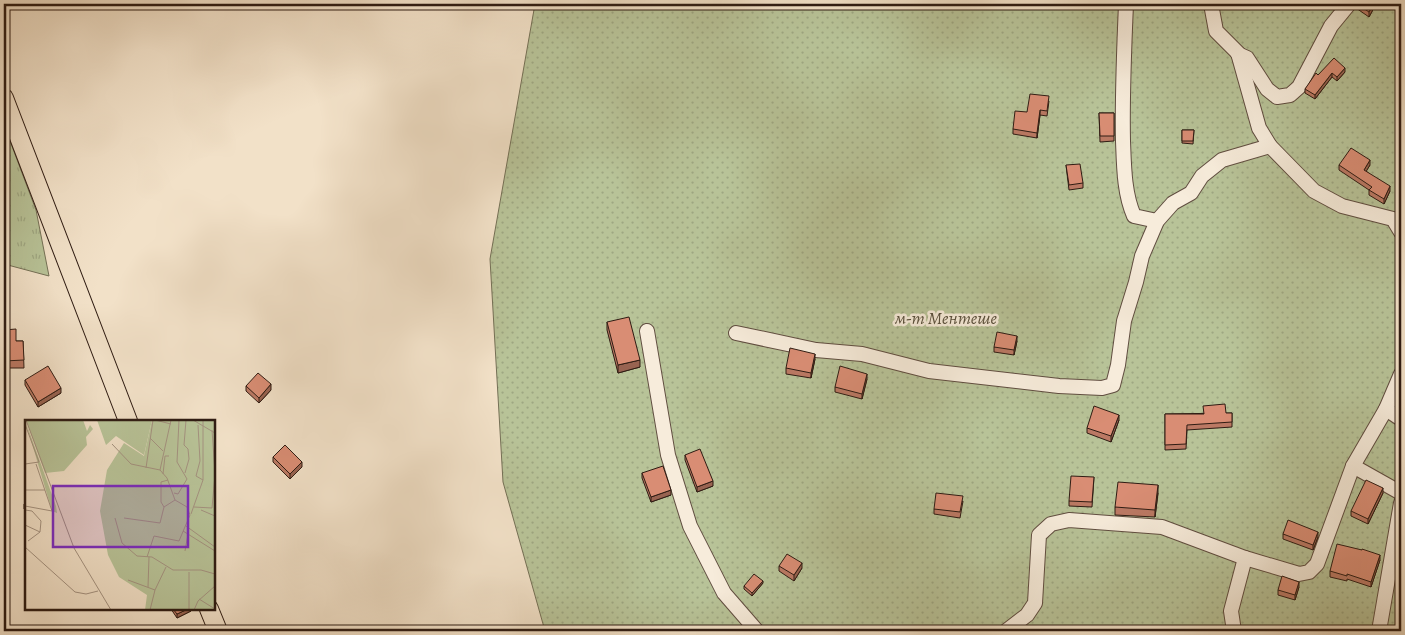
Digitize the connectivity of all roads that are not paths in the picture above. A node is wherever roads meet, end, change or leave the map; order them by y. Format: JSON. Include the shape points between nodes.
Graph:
{"nodes":[{"id":1,"x":1126,"y":4,"type":"edge"},
{"id":2,"x":1211,"y":4,"type":"edge"},
{"id":3,"x":1349,"y":4,"type":"edge"},
{"id":4,"x":1238,"y":53,"type":"junction"},
{"id":5,"x":4,"y":98,"type":"edge"},
{"id":6,"x":1270,"y":146,"type":"junction"},
{"id":7,"x":1157,"y":221,"type":"junction"},
{"id":8,"x":1401,"y":232,"type":"edge"},
{"id":9,"x":647,"y":331,"type":"dead end"},
{"id":10,"x":736,"y":333,"type":"dead end"},
{"id":11,"x":1401,"y":374,"type":"edge"},
{"id":12,"x":1386,"y":410,"type":"junction"},
{"id":13,"x":1401,"y":419,"type":"edge"},
{"id":14,"x":128,"y":420,"type":"edge"},
{"id":15,"x":1353,"y":466,"type":"junction"},
{"id":16,"x":1401,"y":493,"type":"edge"},
{"id":17,"x":1401,"y":503,"type":"edge"},
{"id":18,"x":1245,"y":558,"type":"junction"},
{"id":19,"x":209,"y":610,"type":"edge"},
{"id":20,"x":218,"y":631,"type":"edge"},
{"id":21,"x":757,"y":631,"type":"edge"},
{"id":22,"x":1006,"y":631,"type":"edge"},
{"id":23,"x":1234,"y":631,"type":"edge"},
{"id":24,"x":1379,"y":631,"type":"edge"}],
"edges":[{"from":1,"to":7,"type":"street","via":[[1122,105],[1128,203],[1134,216]]},
{"from":2,"to":4,"type":"street","via":[[1216,31]]},
{"from":3,"to":4,"type":"street","via":[[1331,26],[1299,87],[1290,95],[1277,97],[1267,89],[1247,58]]},
{"from":4,"to":6,"type":"street","via":[[1259,128]]},
{"from":5,"to":14,"type":"main road"},
{"from":6,"to":7,"type":"street","via":[[1222,160],[1202,176],[1191,193],[1173,203]]},
{"from":6,"to":8,"type":"street","via":[[1314,191],[1342,206],[1393,218]]},
{"from":7,"to":10,"type":"street","via":[[1142,256],[1124,321],[1113,385],[1102,388],[929,371],[862,354],[816,350]]},
{"from":9,"to":21,"type":"street","via":[[668,455],[690,526],[724,593]]},
{"from":11,"to":12,"type":"street"},
{"from":12,"to":13,"type":"street"},
{"from":12,"to":15,"type":"street"},
{"from":15,"to":16,"type":"street"},
{"from":15,"to":18,"type":"street","via":[[1314,569],[1299,574]]},
{"from":17,"to":24,"type":"street"},
{"from":18,"to":22,"type":"street","via":[[1162,527],[1069,520],[1051,524],[1039,535],[1035,603],[1028,615]]},
{"from":18,"to":23,"type":"street","via":[[1231,610]]},
{"from":19,"to":20,"type":"main road"}]}
